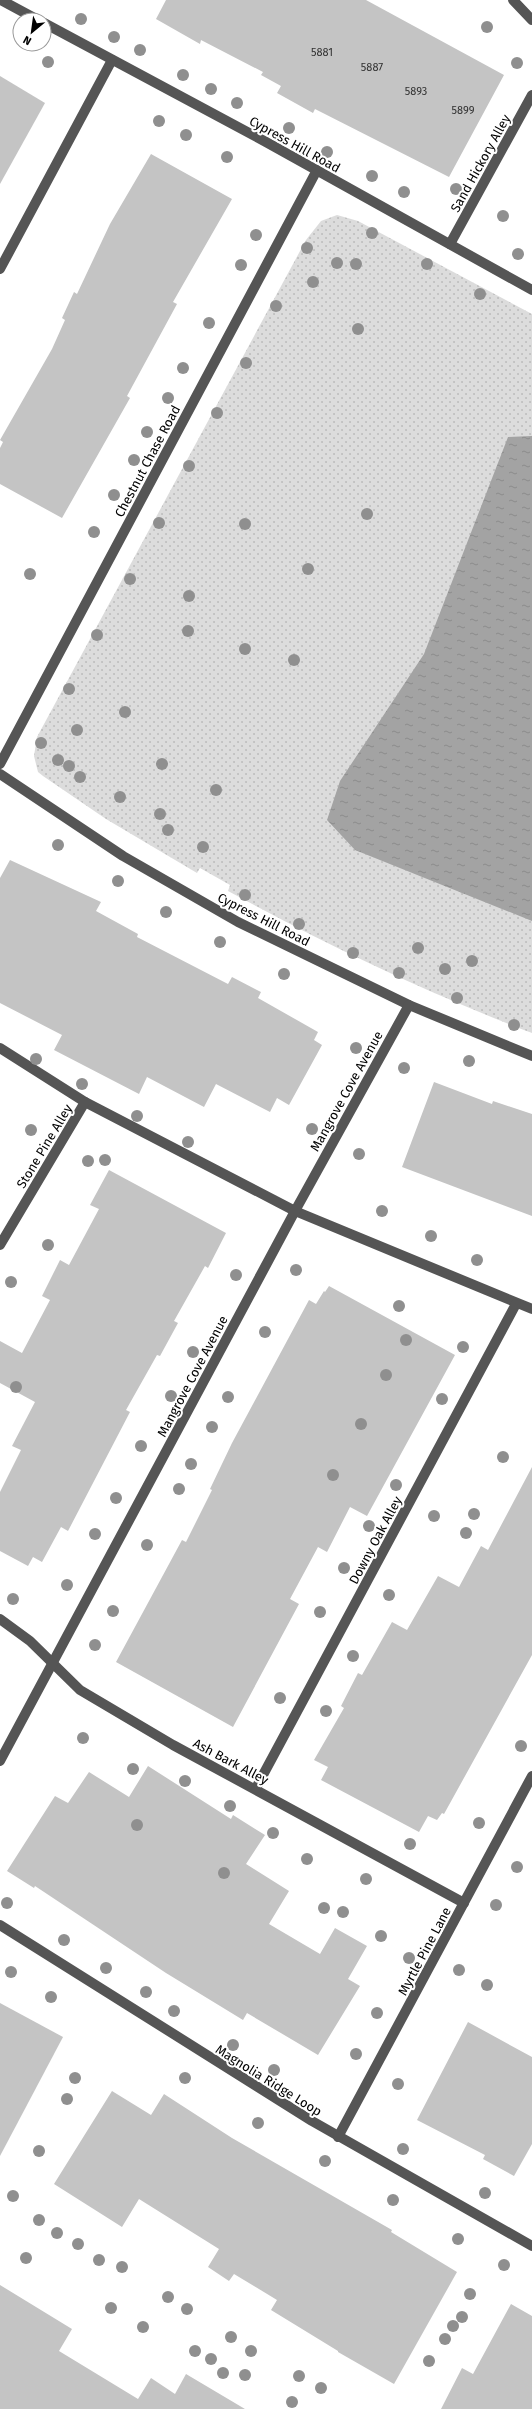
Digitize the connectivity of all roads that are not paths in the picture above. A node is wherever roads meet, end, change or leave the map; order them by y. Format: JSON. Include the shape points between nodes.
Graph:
{"nodes":[{"id":1,"x":1,"y":0,"type":"edge"},
{"id":2,"x":513,"y":0,"type":"edge"},
{"id":3,"x":23,"y":12,"type":"edge"},
{"id":4,"x":532,"y":20,"type":"edge"},
{"id":5,"x":52,"y":27,"type":"edge"},
{"id":6,"x":112,"y":60,"type":"junction"},
{"id":7,"x":532,"y":95,"type":"edge"},
{"id":8,"x":317,"y":170,"type":"junction"},
{"id":9,"x":450,"y":244,"type":"junction"},
{"id":10,"x":0,"y":268,"type":"edge"},
{"id":11,"x":532,"y":290,"type":"edge"},
{"id":12,"x":0,"y":764,"type":"edge"},
{"id":13,"x":0,"y":774,"type":"edge"},
{"id":14,"x":409,"y":1005,"type":"junction"},
{"id":15,"x":0,"y":1048,"type":"edge"},
{"id":16,"x":532,"y":1056,"type":"edge"},
{"id":17,"x":85,"y":1102,"type":"junction"},
{"id":18,"x":295,"y":1211,"type":"junction"},
{"id":19,"x":0,"y":1245,"type":"edge"},
{"id":20,"x":516,"y":1304,"type":"junction"},
{"id":21,"x":532,"y":1309,"type":"edge"},
{"id":22,"x":0,"y":1619,"type":"edge"},
{"id":23,"x":53,"y":1664,"type":"junction"},
{"id":24,"x":0,"y":1761,"type":"edge"},
{"id":25,"x":532,"y":1776,"type":"edge"},
{"id":26,"x":256,"y":1788,"type":"junction"},
{"id":27,"x":464,"y":1903,"type":"junction"},
{"id":28,"x":0,"y":1925,"type":"edge"},
{"id":29,"x":338,"y":2137,"type":"junction"},
{"id":30,"x":532,"y":2246,"type":"edge"}],
"edges":[{"from":1,"to":3,"type":"street"},
{"from":2,"to":4,"type":"street"},
{"from":5,"to":6,"type":"street","name":"Cypress Hill Road"},
{"from":6,"to":8,"type":"street","name":"Cypress Hill Road"},
{"from":6,"to":10,"type":"street"},
{"from":7,"to":9,"type":"street","name":"Sand Hickory Alley"},
{"from":8,"to":9,"type":"street","name":"Cypress Hill Road"},
{"from":8,"to":12,"type":"street","name":"Chestnut Chase Road"},
{"from":9,"to":11,"type":"street","name":"Cypress Hill Road"},
{"from":13,"to":14,"type":"street","name":"Cypress Hill Road","via":[[123,856],[238,922]]},
{"from":14,"to":16,"type":"street","name":"Cypress Hill Road"},
{"from":14,"to":18,"type":"street","name":"Mangrove Cove Avenue"},
{"from":15,"to":17,"type":"street"},
{"from":17,"to":18,"type":"street"},
{"from":17,"to":19,"type":"street","name":"Stone Pine Alley"},
{"from":18,"to":20,"type":"street"},
{"from":18,"to":23,"type":"street","name":"Mangrove Cove Avenue"},
{"from":20,"to":21,"type":"street"},
{"from":20,"to":26,"type":"street","name":"Downy Oak Alley"},
{"from":22,"to":23,"type":"street","name":"Ash Bark Alley","via":[[30,1641]]},
{"from":23,"to":24,"type":"street","name":"Mangrove Cove Avenue"},
{"from":23,"to":26,"type":"street","name":"Ash Bark Alley","via":[[80,1690],[173,1745]]},
{"from":25,"to":27,"type":"street","name":"Myrtle Pine Lane"},
{"from":26,"to":27,"type":"street","name":"Ash Bark Alley"},
{"from":27,"to":29,"type":"street","name":"Myrtle Pine Lane"},
{"from":28,"to":29,"type":"street","name":"Magnolia Ridge Loop"},
{"from":29,"to":30,"type":"street","name":"Magnolia Ridge Loop"}]}
